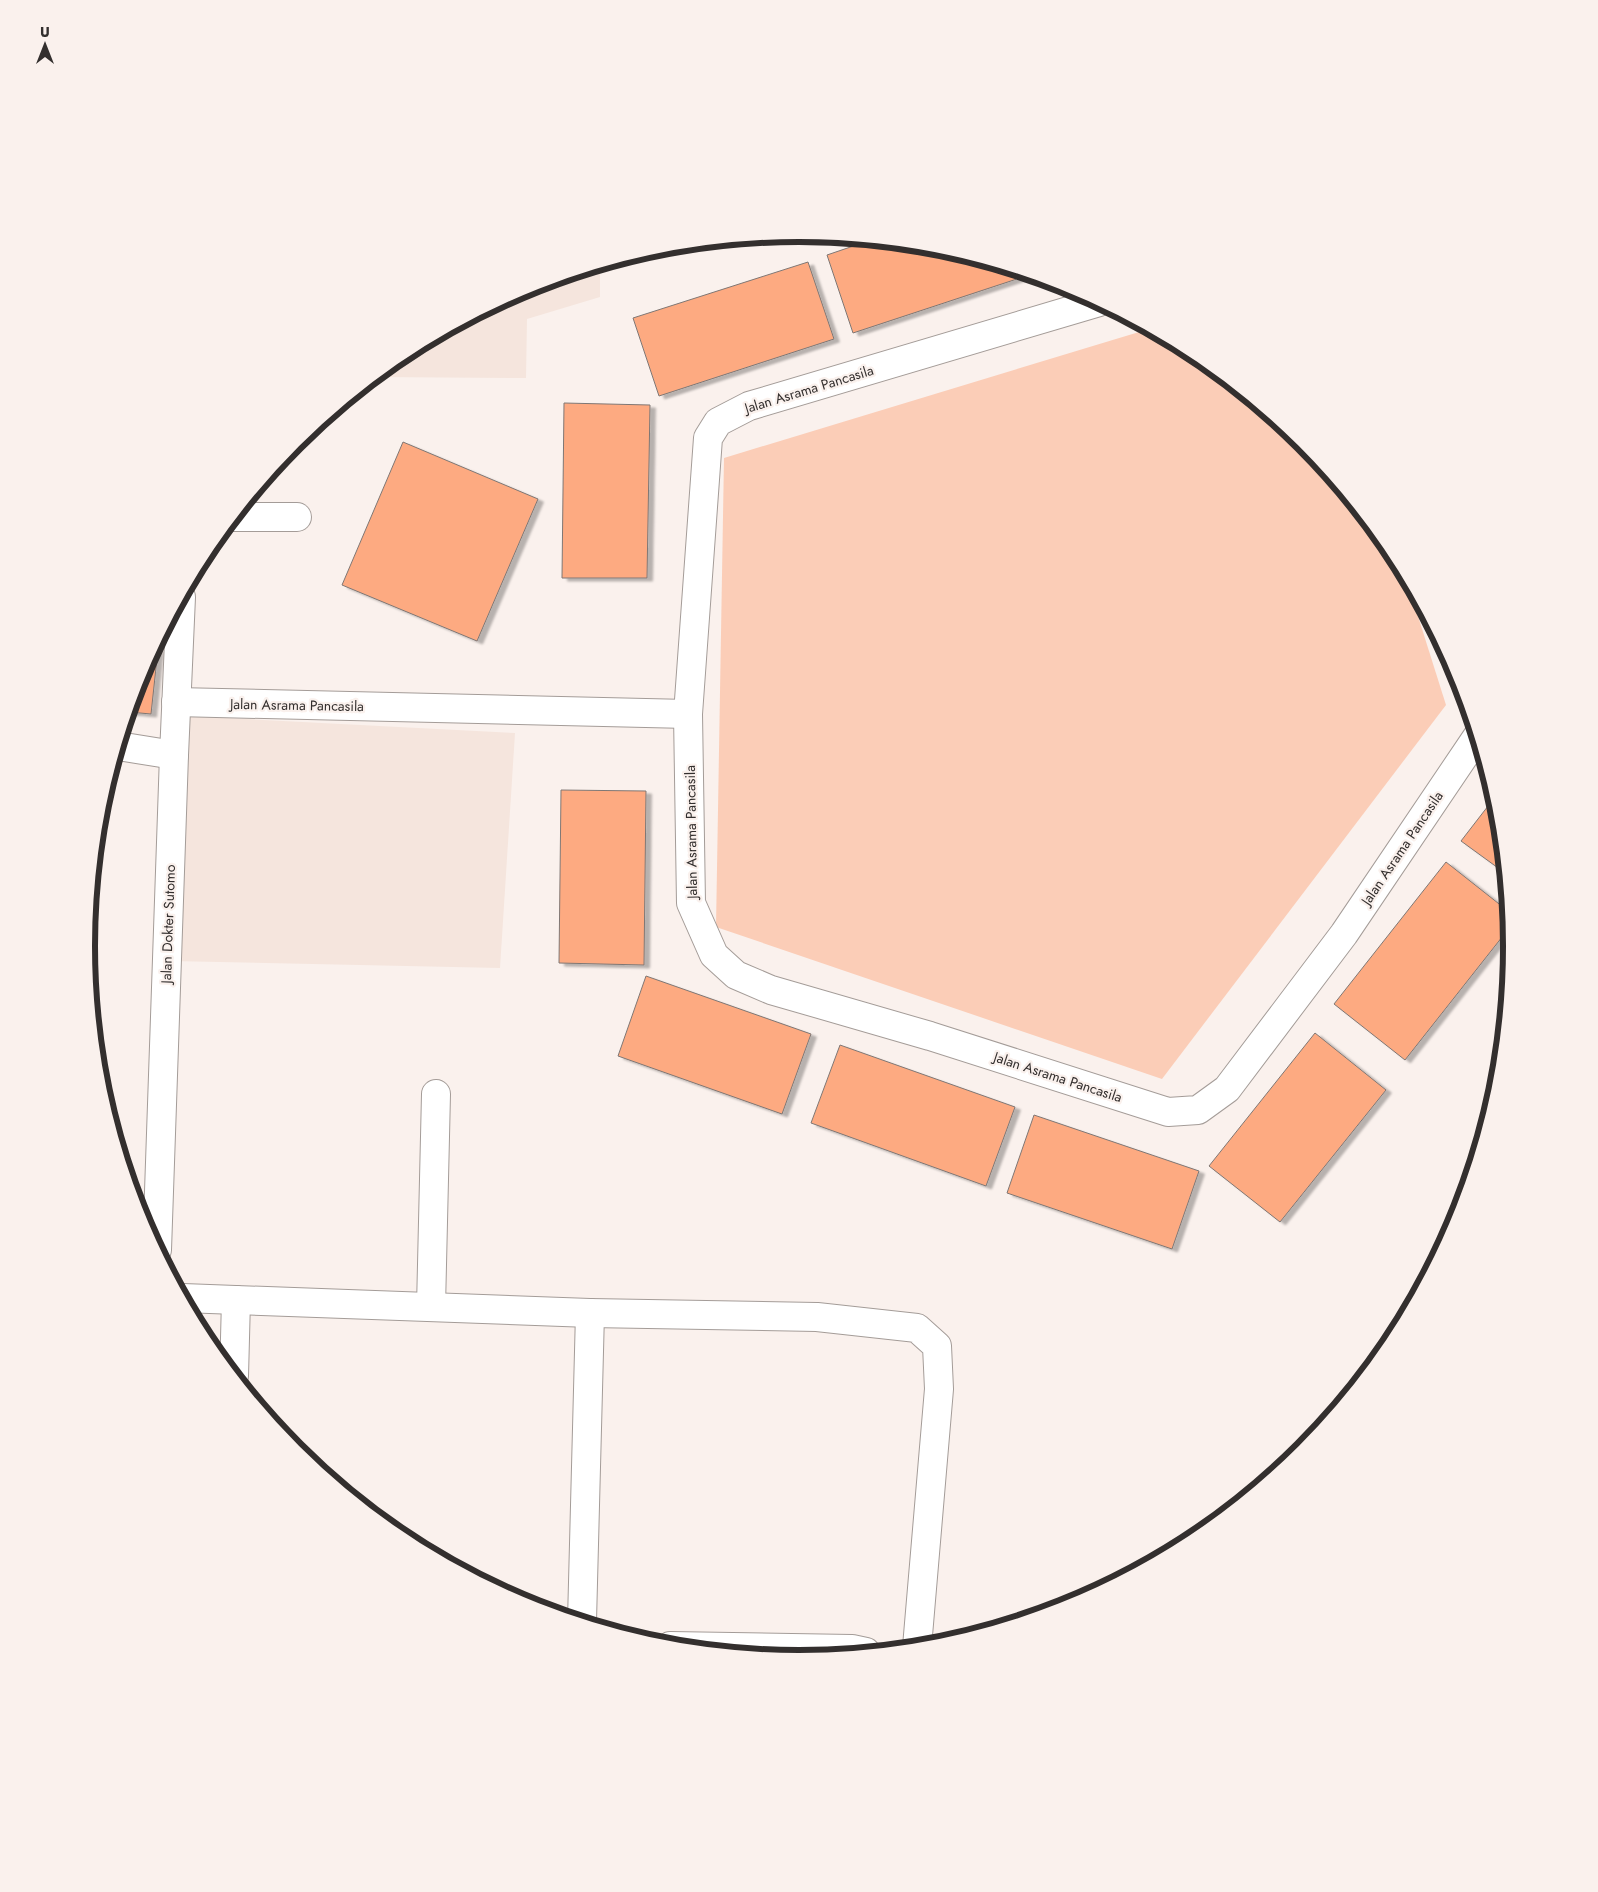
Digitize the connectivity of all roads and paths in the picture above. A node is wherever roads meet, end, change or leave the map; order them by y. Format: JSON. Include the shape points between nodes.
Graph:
{"nodes":[{"id":1,"x":1088,"y":305,"type":"edge"},
{"id":2,"x":240,"y":517,"type":"edge"},
{"id":3,"x":297,"y":517,"type":"dead end"},
{"id":4,"x":180,"y":611,"type":"edge"},
{"id":5,"x":176,"y":702,"type":"junction"},
{"id":6,"x":688,"y":714,"type":"junction"},
{"id":7,"x":1473,"y":743,"type":"edge"},
{"id":8,"x":124,"y":747,"type":"edge"},
{"id":9,"x":174,"y":755,"type":"junction"},
{"id":10,"x":436,"y":1094,"type":"dead end"},
{"id":11,"x":158,"y":1234,"type":"edge"},
{"id":12,"x":189,"y":1298,"type":"edge"},
{"id":13,"x":236,"y":1300,"type":"junction"},
{"id":14,"x":431,"y":1307,"type":"junction"},
{"id":15,"x":590,"y":1313,"type":"junction"},
{"id":16,"x":234,"y":1367,"type":"edge"},
{"id":17,"x":582,"y":1616,"type":"edge"},
{"id":18,"x":918,"y":1639,"type":"edge"},
{"id":19,"x":744,"y":1647,"type":"edge"},
{"id":20,"x":830,"y":1649,"type":"edge"}],
"edges":[{"from":1,"to":6,"type":"street","name":"Jalan Asrama Pancasila","via":[[749,406],[718,422],[708,438]]},
{"from":2,"to":3,"type":"street"},
{"from":4,"to":5,"type":"street","name":"Jalan Dokter Sutomo"},
{"from":5,"to":6,"type":"street","name":"Jalan Asrama Pancasila"},
{"from":5,"to":9,"type":"street","name":"Jalan Dokter Sutomo"},
{"from":6,"to":7,"type":"street","name":"Jalan Asrama Pancasila","via":[[691,902],[714,955],[736,975],[771,990],[930,1036],[1168,1112],[1198,1110],[1227,1089],[1344,934]]},
{"from":8,"to":9,"type":"street"},
{"from":9,"to":11,"type":"street","name":"Jalan Dokter Sutomo"},
{"from":10,"to":14,"type":"street"},
{"from":12,"to":13,"type":"street"},
{"from":13,"to":14,"type":"street"},
{"from":13,"to":16,"type":"street"},
{"from":14,"to":15,"type":"street"},
{"from":15,"to":17,"type":"street"},
{"from":15,"to":18,"type":"street","via":[[817,1317],[917,1328],[937,1346],[939,1389]]},
{"from":19,"to":20,"type":"street"}]}
